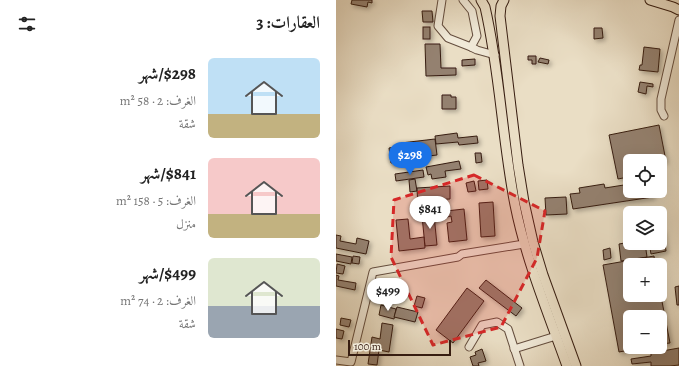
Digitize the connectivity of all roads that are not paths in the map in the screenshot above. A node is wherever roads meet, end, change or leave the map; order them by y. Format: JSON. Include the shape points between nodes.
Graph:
{"nodes":[{"id":1,"x":442,"y":0,"type":"edge"},
{"id":2,"x":463,"y":0,"type":"edge"},
{"id":3,"x":481,"y":0,"type":"edge"},
{"id":4,"x":504,"y":0,"type":"edge"},
{"id":5,"x":650,"y":0,"type":"edge"},
{"id":6,"x":679,"y":10,"type":"edge"},
{"id":7,"x":679,"y":20,"type":"edge"},
{"id":8,"x":471,"y":46,"type":"junction"},
{"id":9,"x":495,"y":55,"type":"junction"},
{"id":10,"x":664,"y":116,"type":"dead end"},
{"id":11,"x":524,"y":244,"type":"junction"},
{"id":12,"x":560,"y":335,"type":"junction"},
{"id":13,"x":469,"y":347,"type":"dead end"},
{"id":14,"x":514,"y":349,"type":"junction"},
{"id":15,"x":336,"y":360,"type":"edge"},
{"id":16,"x":520,"y":366,"type":"edge"},
{"id":17,"x":566,"y":366,"type":"edge"},
{"id":18,"x":576,"y":366,"type":"edge"}],
"edges":[{"from":1,"to":8,"type":"street","via":[[438,26],[448,38]]},
{"from":2,"to":8,"type":"street","via":[[472,11],[477,36]]},
{"from":3,"to":9,"type":"main road","via":[[485,7]]},
{"from":4,"to":12,"type":"main road","via":[[500,16],[524,202]]},
{"from":5,"to":6,"type":"main road"},
{"from":7,"to":10,"type":"street","via":[[661,99]]},
{"from":8,"to":9,"type":"street"},
{"from":9,"to":11,"type":"main road","via":[[509,170]]},
{"from":11,"to":12,"type":"main road"},
{"from":11,"to":15,"type":"street","via":[[373,272],[351,362]]},
{"from":12,"to":14,"type":"street"},
{"from":12,"to":17,"type":"main road"},
{"from":12,"to":18,"type":"main road"},
{"from":13,"to":14,"type":"street","via":[[482,325],[498,322],[508,330]]},
{"from":14,"to":16,"type":"street"}]}
